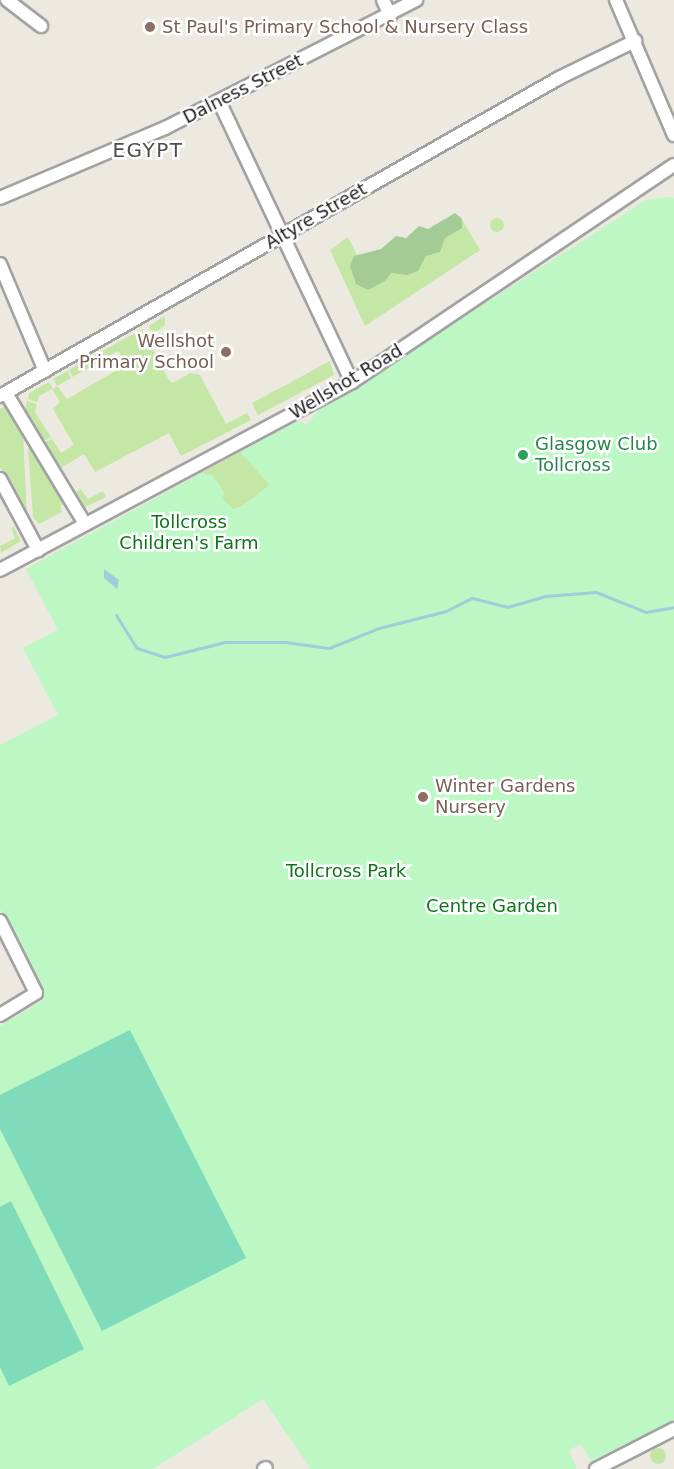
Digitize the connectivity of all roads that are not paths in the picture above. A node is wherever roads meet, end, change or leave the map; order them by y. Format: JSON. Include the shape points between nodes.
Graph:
{"nodes":[{"id":1,"x":7,"y":0,"type":"edge"},
{"id":2,"x":383,"y":0,"type":"edge"},
{"id":3,"x":416,"y":0,"type":"edge"},
{"id":4,"x":616,"y":0,"type":"edge"},
{"id":5,"x":390,"y":15,"type":"junction"},
{"id":6,"x":41,"y":26,"type":"dead end"},
{"id":7,"x":634,"y":41,"type":"junction"},
{"id":8,"x":219,"y":101,"type":"junction"},
{"id":9,"x":674,"y":135,"type":"edge"},
{"id":10,"x":674,"y":165,"type":"edge"},
{"id":11,"x":0,"y":198,"type":"edge"},
{"id":12,"x":283,"y":235,"type":"junction"},
{"id":13,"x":0,"y":264,"type":"edge"},
{"id":14,"x":45,"y":371,"type":"junction"},
{"id":15,"x":352,"y":382,"type":"junction"},
{"id":16,"x":3,"y":395,"type":"edge"},
{"id":17,"x":0,"y":479,"type":"edge"},
{"id":18,"x":85,"y":524,"type":"junction"},
{"id":19,"x":38,"y":550,"type":"junction"},
{"id":20,"x":0,"y":570,"type":"edge"},
{"id":21,"x":0,"y":921,"type":"edge"},
{"id":22,"x":0,"y":1015,"type":"edge"},
{"id":23,"x":674,"y":1429,"type":"edge"},
{"id":24,"x":598,"y":1468,"type":"edge"}],
"edges":[{"from":1,"to":6,"type":"street"},
{"from":2,"to":5,"type":"street"},
{"from":3,"to":5,"type":"street","name":"Dalness Street"},
{"from":4,"to":7,"type":"street"},
{"from":5,"to":8,"type":"street","name":"Dalness Street"},
{"from":7,"to":9,"type":"street"},
{"from":7,"to":12,"type":"street","name":"Altyre Street","via":[[579,67]]},
{"from":8,"to":11,"type":"street","name":"Dalness Street"},
{"from":8,"to":12,"type":"street"},
{"from":10,"to":15,"type":"street","name":"Wellshot Road"},
{"from":12,"to":14,"type":"street","name":"Altyre Street"},
{"from":12,"to":15,"type":"street"},
{"from":13,"to":14,"type":"street"},
{"from":14,"to":16,"type":"street","name":"Altyre Street"},
{"from":15,"to":18,"type":"street","name":"Wellshot Road"},
{"from":16,"to":18,"type":"street"},
{"from":17,"to":19,"type":"street"},
{"from":18,"to":19,"type":"street","name":"Wellshot Road"},
{"from":19,"to":20,"type":"street","name":"Wellshot Road"},
{"from":21,"to":22,"type":"street","via":[[36,993]]},
{"from":23,"to":24,"type":"street"}]}
